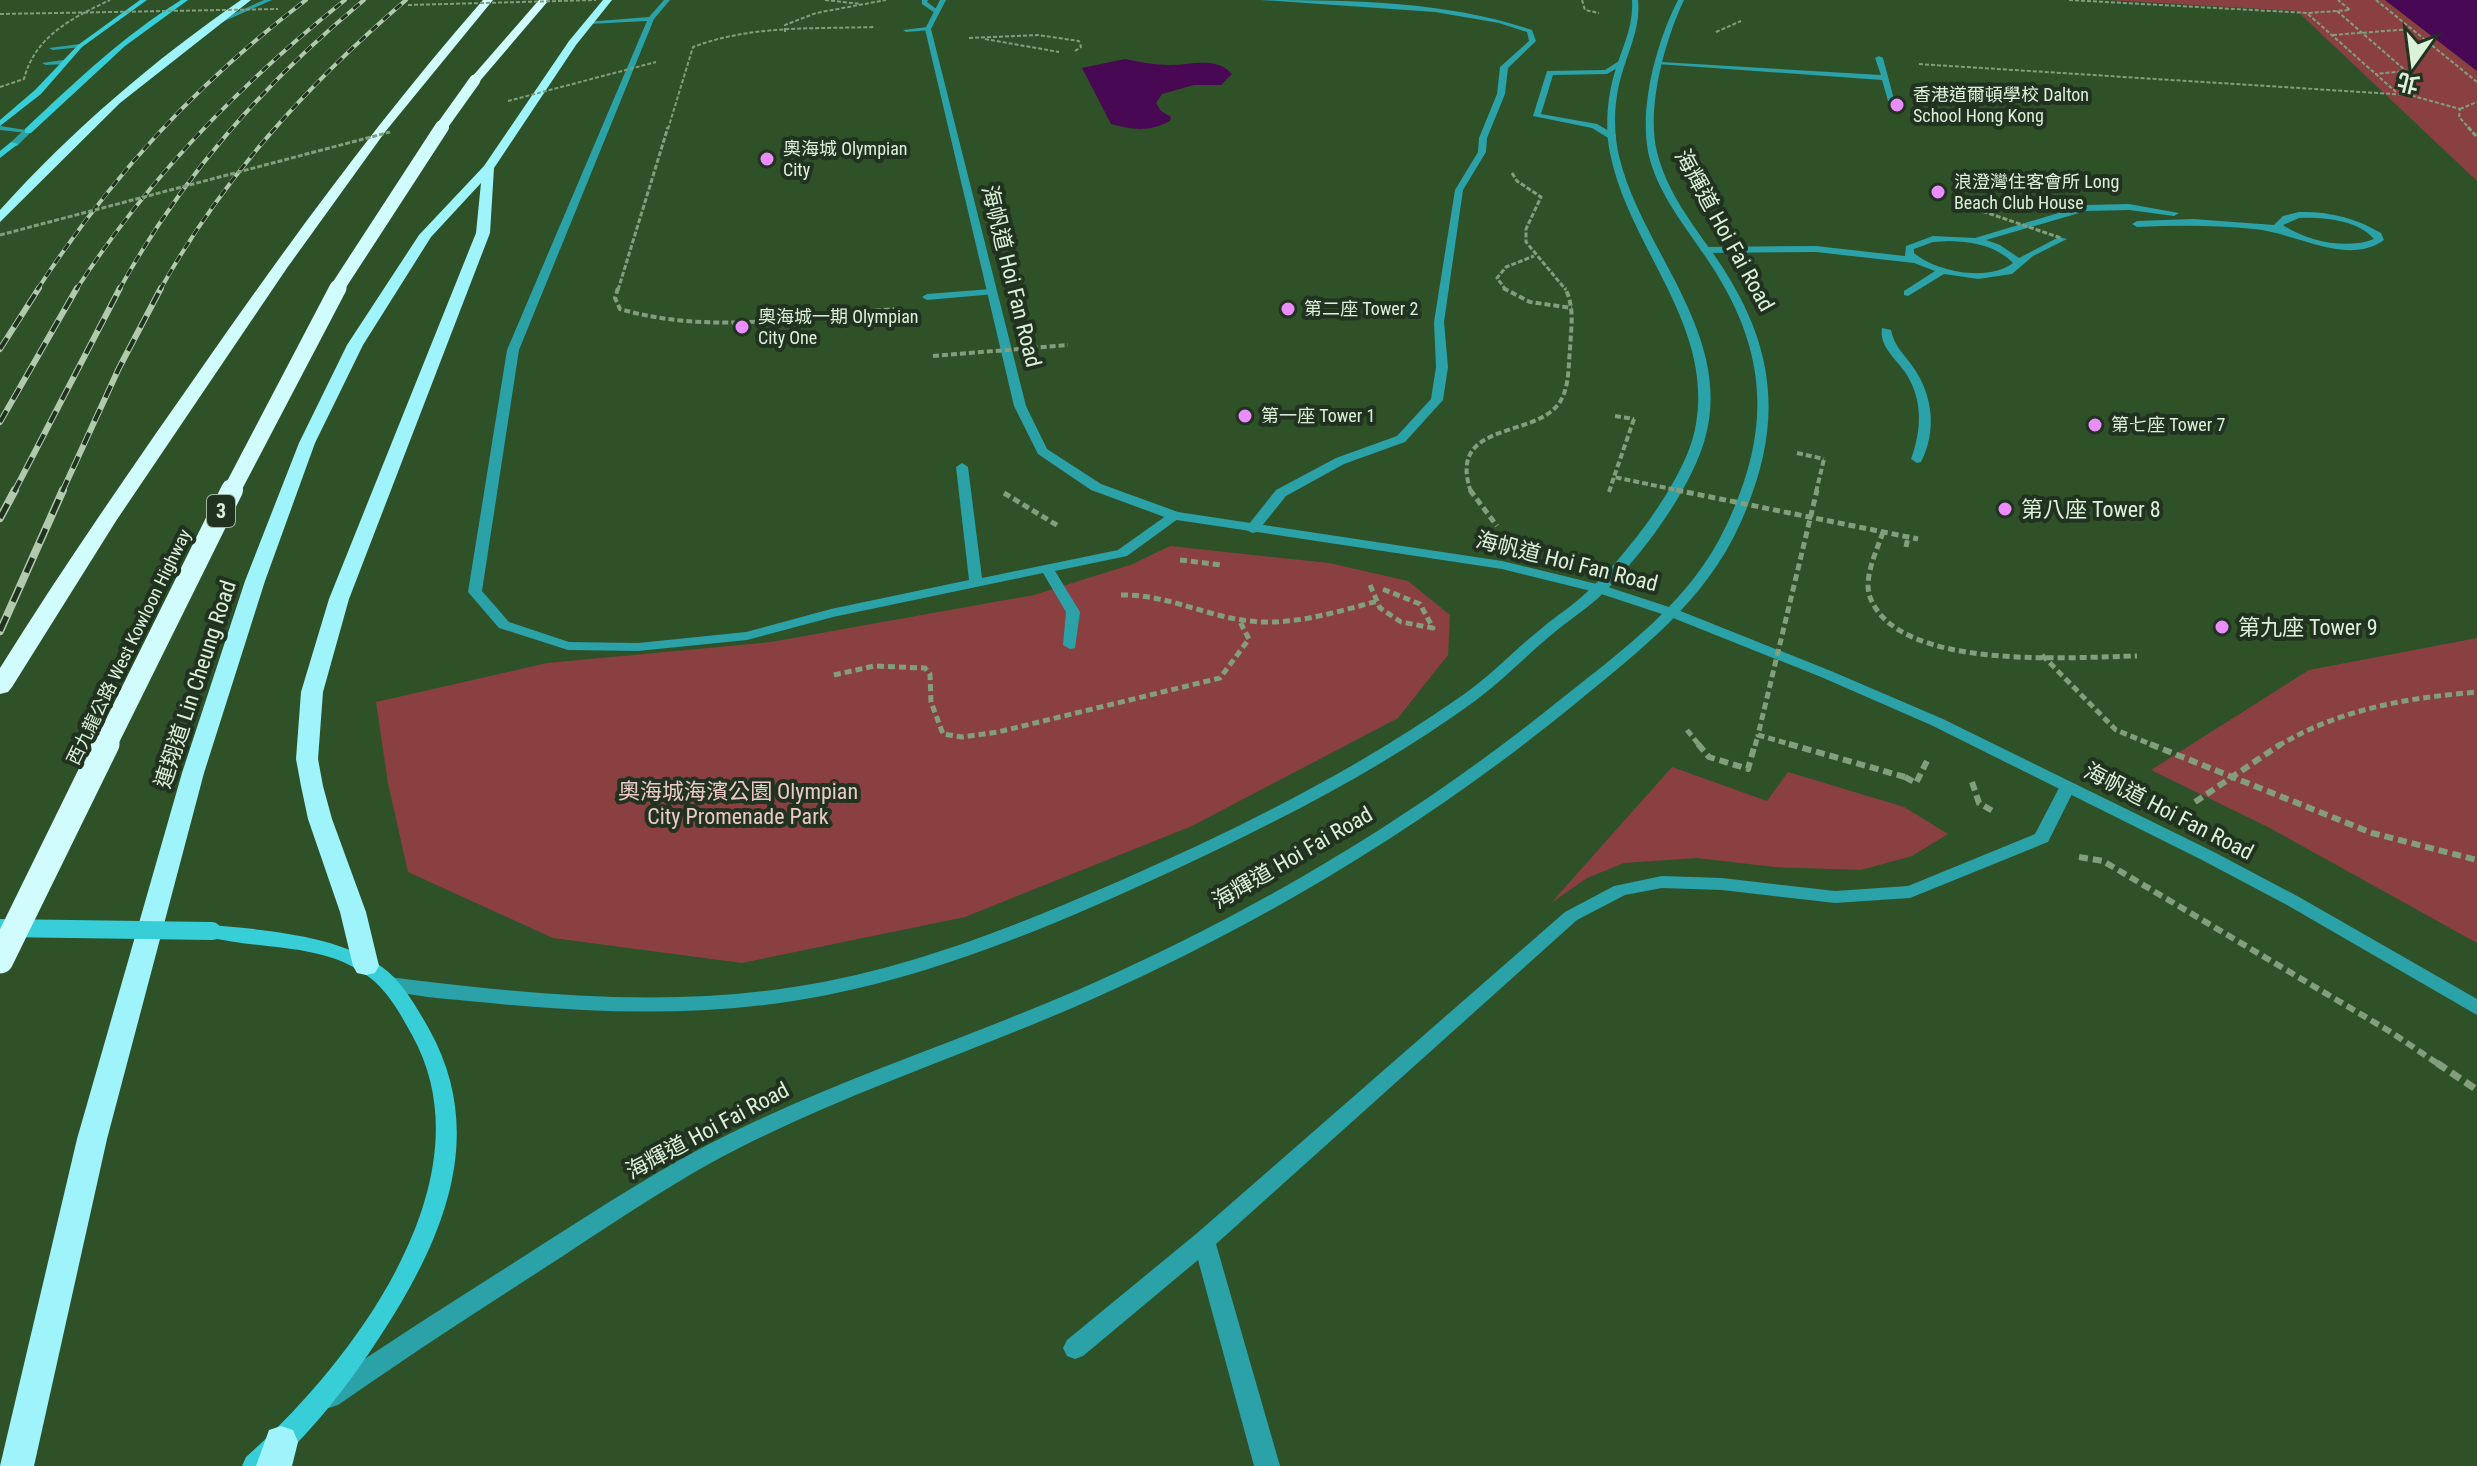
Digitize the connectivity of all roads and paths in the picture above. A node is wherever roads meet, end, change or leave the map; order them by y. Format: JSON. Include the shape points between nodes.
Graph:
{"nodes":[{"id":1,"x":110,"y":0,"type":"edge"},
{"id":2,"x":144,"y":0,"type":"edge"},
{"id":3,"x":185,"y":0,"type":"edge"},
{"id":4,"x":247,"y":0,"type":"edge"},
{"id":5,"x":269,"y":0,"type":"edge"},
{"id":6,"x":488,"y":0,"type":"edge"},
{"id":7,"x":544,"y":0,"type":"edge"},
{"id":8,"x":596,"y":0,"type":"edge"},
{"id":9,"x":608,"y":0,"type":"edge"},
{"id":10,"x":667,"y":0,"type":"edge"},
{"id":11,"x":825,"y":0,"type":"edge"},
{"id":12,"x":886,"y":0,"type":"edge"},
{"id":13,"x":925,"y":0,"type":"edge"},
{"id":14,"x":943,"y":0,"type":"edge"},
{"id":15,"x":1264,"y":0,"type":"edge"},
{"id":16,"x":1582,"y":0,"type":"edge"},
{"id":17,"x":1635,"y":0,"type":"edge"},
{"id":18,"x":1681,"y":0,"type":"edge"},
{"id":19,"x":2069,"y":0,"type":"edge"},
{"id":20,"x":2338,"y":0,"type":"edge"},
{"id":21,"x":2376,"y":0,"type":"edge"},
{"id":22,"x":861,"y":4,"type":"junction"},
{"id":23,"x":408,"y":5,"type":"dead end"},
{"id":24,"x":278,"y":9,"type":"dead end"},
{"id":25,"x":2336,"y":11,"type":"junction"},
{"id":26,"x":937,"y":12,"type":"junction"},
{"id":27,"x":1600,"y":13,"type":"dead end"},
{"id":28,"x":2308,"y":13,"type":"junction"},
{"id":29,"x":0,"y":14,"type":"edge"},
{"id":30,"x":81,"y":14,"type":"junction"},
{"id":31,"x":651,"y":19,"type":"junction"},
{"id":32,"x":1741,"y":21,"type":"dead end"},
{"id":33,"x":589,"y":22,"type":"junction"},
{"id":34,"x":886,"y":27,"type":"dead end"},
{"id":35,"x":206,"y":28,"type":"junction"},
{"id":36,"x":928,"y":29,"type":"junction"},
{"id":37,"x":2412,"y":29,"type":"junction"},
{"id":38,"x":906,"y":30,"type":"dead end"},
{"id":39,"x":785,"y":32,"type":"junction"},
{"id":40,"x":2362,"y":33,"type":"junction"},
{"id":41,"x":2332,"y":35,"type":"junction"},
{"id":42,"x":1714,"y":38,"type":"dead end"},
{"id":43,"x":80,"y":46,"type":"junction"},
{"id":44,"x":53,"y":48,"type":"dead end"},
{"id":45,"x":1075,"y":51,"type":"dead end"},
{"id":46,"x":1059,"y":52,"type":"dead end"},
{"id":47,"x":1880,"y":60,"type":"joint"},
{"id":48,"x":63,"y":62,"type":"junction"},
{"id":49,"x":656,"y":62,"type":"dead end"},
{"id":50,"x":46,"y":63,"type":"dead end"},
{"id":51,"x":1622,"y":63,"type":"junction"},
{"id":52,"x":1661,"y":64,"type":"junction"},
{"id":53,"x":2374,"y":74,"type":"junction"},
{"id":54,"x":1885,"y":78,"type":"junction"},
{"id":55,"x":2477,"y":82,"type":"edge"},
{"id":56,"x":0,"y":87,"type":"edge"},
{"id":57,"x":2409,"y":95,"type":"junction"},
{"id":58,"x":1892,"y":101,"type":"dead end"},
{"id":59,"x":503,"y":102,"type":"dead end"},
{"id":60,"x":2477,"y":102,"type":"edge"},
{"id":61,"x":2460,"y":109,"type":"junction"},
{"id":62,"x":0,"y":126,"type":"edge"},
{"id":63,"x":396,"y":130,"type":"dead end"},
{"id":64,"x":28,"y":131,"type":"junction"},
{"id":65,"x":1613,"y":137,"type":"junction"},
{"id":66,"x":2477,"y":137,"type":"edge"},
{"id":67,"x":0,"y":142,"type":"edge"},
{"id":68,"x":14,"y":144,"type":"junction"},
{"id":69,"x":0,"y":155,"type":"edge"},
{"id":70,"x":488,"y":168,"type":"junction"},
{"id":71,"x":1509,"y":169,"type":"dead end"},
{"id":72,"x":1976,"y":209,"type":"dead end"},
{"id":73,"x":2174,"y":213,"type":"dead end"},
{"id":74,"x":0,"y":218,"type":"edge"},
{"id":75,"x":2137,"y":224,"type":"dead end"},
{"id":76,"x":2281,"y":229,"type":"junction"},
{"id":77,"x":0,"y":235,"type":"edge"},
{"id":78,"x":2061,"y":238,"type":"joint"},
{"id":79,"x":1974,"y":241,"type":"junction"},
{"id":80,"x":1705,"y":250,"type":"junction"},
{"id":81,"x":1534,"y":256,"type":"dead end"},
{"id":82,"x":1916,"y":260,"type":"junction"},
{"id":83,"x":2017,"y":262,"type":"junction"},
{"id":84,"x":1942,"y":271,"type":"junction"},
{"id":85,"x":991,"y":292,"type":"junction"},
{"id":86,"x":1908,"y":293,"type":"dead end"},
{"id":87,"x":927,"y":297,"type":"dead end"},
{"id":88,"x":904,"y":308,"type":"dead end"},
{"id":89,"x":1572,"y":308,"type":"junction"},
{"id":90,"x":1886,"y":330,"type":"dead end"},
{"id":91,"x":1068,"y":345,"type":"dead end"},
{"id":92,"x":933,"y":356,"type":"dead end"},
{"id":93,"x":1615,"y":416,"type":"dead end"},
{"id":94,"x":1794,"y":452,"type":"dead end"},
{"id":95,"x":1917,"y":459,"type":"dead end"},
{"id":96,"x":962,"y":467,"type":"dead end"},
{"id":97,"x":1614,"y":477,"type":"junction"},
{"id":98,"x":1609,"y":492,"type":"dead end"},
{"id":99,"x":1175,"y":516,"type":"junction"},
{"id":100,"x":1811,"y":518,"type":"junction"},
{"id":101,"x":1252,"y":529,"type":"junction"},
{"id":102,"x":1883,"y":532,"type":"junction"},
{"id":103,"x":1503,"y":533,"type":"dead end"},
{"id":104,"x":1908,"y":537,"type":"junction"},
{"id":105,"x":1918,"y":539,"type":"dead end"},
{"id":106,"x":1906,"y":547,"type":"dead end"},
{"id":107,"x":1047,"y":569,"type":"junction"},
{"id":108,"x":976,"y":584,"type":"junction"},
{"id":109,"x":1600,"y":589,"type":"junction"},
{"id":110,"x":1378,"y":601,"type":"dead end"},
{"id":111,"x":1068,"y":605,"type":"junction"},
{"id":112,"x":1673,"y":613,"type":"junction"},
{"id":113,"x":1239,"y":620,"type":"junction"},
{"id":114,"x":1070,"y":645,"type":"dead end"},
{"id":115,"x":2042,"y":655,"type":"junction"},
{"id":116,"x":2137,"y":656,"type":"dead end"},
{"id":117,"x":834,"y":675,"type":"dead end"},
{"id":118,"x":0,"y":687,"type":"edge"},
{"id":119,"x":2477,"y":692,"type":"edge"},
{"id":120,"x":1687,"y":730,"type":"dead end"},
{"id":121,"x":1758,"y":735,"type":"junction"},
{"id":122,"x":1937,"y":766,"type":"dead end"},
{"id":123,"x":1961,"y":777,"type":"dead end"},
{"id":124,"x":2231,"y":777,"type":"junction"},
{"id":125,"x":2068,"y":786,"type":"junction"},
{"id":126,"x":2195,"y":802,"type":"dead end"},
{"id":127,"x":2042,"y":838,"type":"junction"},
{"id":128,"x":2477,"y":860,"type":"edge"},
{"id":129,"x":0,"y":928,"type":"edge"},
{"id":130,"x":0,"y":960,"type":"edge"},
{"id":131,"x":366,"y":966,"type":"junction"},
{"id":132,"x":389,"y":984,"type":"junction"},
{"id":133,"x":2477,"y":1008,"type":"edge"},
{"id":134,"x":2477,"y":1090,"type":"edge"},
{"id":135,"x":1204,"y":1241,"type":"junction"},
{"id":136,"x":1075,"y":1348,"type":"dead end"},
{"id":137,"x":315,"y":1407,"type":"junction"},
{"id":138,"x":278,"y":1454,"type":"edge"},
{"id":139,"x":16,"y":1466,"type":"edge"},
{"id":140,"x":255,"y":1466,"type":"edge"},
{"id":141,"x":1267,"y":1466,"type":"edge"}],
"edges":[{"from":1,"to":30,"type":"path","bridge":true},
{"from":2,"to":43,"type":"main road"},
{"from":3,"to":64,"type":"main road","via":[[71,89]]},
{"from":4,"to":35,"type":"highway"},
{"from":5,"to":35,"type":"street"},
{"from":6,"to":118,"type":"highway","via":[[348,172],[242,321],[73,567]]},
{"from":7,"to":130,"type":"highway","name":"西九龍公路 West Kowloon Highway","number":"3","bridge":true,"via":[[475,80],[335,292],[200,551]]},
{"from":8,"to":23,"type":"path","bridge":true},
{"from":9,"to":33,"type":"highway","name":"連翔道 Lin Cheung Road"},
{"from":10,"to":31,"type":"street"},
{"from":11,"to":22,"type":"path"},
{"from":12,"to":22,"type":"path"},
{"from":13,"to":26,"type":"street"},
{"from":14,"to":26,"type":"street"},
{"from":15,"to":101,"type":"street","via":[[1466,14],[1506,21],[1530,31],[1533,41],[1504,67],[1482,152],[1459,190],[1439,322],[1442,367],[1437,400],[1401,439],[1340,461],[1281,493]]},
{"from":16,"to":27,"type":"path","via":[[1585,10]]},
{"from":17,"to":51,"type":"street","name":"海輝道 Hoi Fai Road"},
{"from":18,"to":52,"type":"street","name":"海輝道 Hoi Fai Road"},
{"from":19,"to":28,"type":"path"},
{"from":20,"to":25,"type":"path","via":[[2350,10]]},
{"from":21,"to":37,"type":"path"},
{"from":22,"to":39,"type":"path","via":[[802,17],[785,25]]},
{"from":24,"to":30,"type":"path","bridge":true},
{"from":25,"to":28,"type":"path"},
{"from":25,"to":40,"type":"path"},
{"from":26,"to":36,"type":"street"},
{"from":28,"to":41,"type":"path"},
{"from":29,"to":30,"type":"path","bridge":true},
{"from":30,"to":56,"type":"path","bridge":true,"via":[[38,46],[24,79]]},
{"from":31,"to":33,"type":"street"},
{"from":31,"to":108,"type":"street","via":[[513,350],[475,592],[504,625],[568,646],[638,647],[747,636]]},
{"from":32,"to":42,"type":"path","via":[[1719,30]]},
{"from":33,"to":70,"type":"highway","name":"連翔道 Lin Cheung Road"},
{"from":34,"to":39,"type":"path"},
{"from":35,"to":74,"type":"highway","via":[[54,159]]},
{"from":36,"to":38,"type":"street"},
{"from":36,"to":85,"type":"street","name":"海帆道 Hoi Fan Road"},
{"from":37,"to":40,"type":"path"},
{"from":37,"to":55,"type":"path"},
{"from":39,"to":88,"type":"path","via":[[724,36],[690,51],[615,298],[620,309],[635,315],[690,322]]},
{"from":40,"to":41,"type":"path"},
{"from":40,"to":53,"type":"path","via":[[2406,71]]},
{"from":41,"to":53,"type":"path"},
{"from":43,"to":44,"type":"street"},
{"from":43,"to":48,"type":"main road"},
{"from":45,"to":46,"type":"path","via":[[1081,47],[1079,41],[1065,37],[978,38]]},
{"from":47,"to":54,"type":"street"},
{"from":47,"to":57,"type":"path"},
{"from":48,"to":50,"type":"street"},
{"from":48,"to":62,"type":"main road"},
{"from":49,"to":59,"type":"path","bridge":true},
{"from":51,"to":65,"type":"street","name":"海輝道 Hoi Fai Road","via":[[1615,85]]},
{"from":51,"to":65,"type":"street","via":[[1607,72],[1550,73],[1537,116],[1594,126]]},
{"from":52,"to":54,"type":"street"},
{"from":52,"to":80,"type":"street","name":"海輝道 Hoi Fai Road","via":[[1650,110],[1651,151],[1664,185]]},
{"from":53,"to":57,"type":"path","via":[[2393,91]]},
{"from":54,"to":58,"type":"street"},
{"from":57,"to":61,"type":"path"},
{"from":60,"to":61,"type":"path"},
{"from":61,"to":66,"type":"path","via":[[2459,117]]},
{"from":62,"to":64,"type":"street"},
{"from":63,"to":77,"type":"path","bridge":true},
{"from":64,"to":68,"type":"street"},
{"from":65,"to":109,"type":"street","name":"海輝道 Hoi Fai Road","via":[[1623,189],[1690,327],[1702,364],[1703,411],[1690,463]]},
{"from":67,"to":68,"type":"main road"},
{"from":68,"to":69,"type":"main road"},
{"from":70,"to":131,"type":"highway","via":[[483,233],[339,599],[312,692],[307,759],[312,786]]},
{"from":70,"to":139,"type":"highway","name":"連翔道 Lin Cheung Road","via":[[426,235],[355,345],[307,443],[255,581],[193,773],[92,1139]]},
{"from":71,"to":89,"type":"path","via":[[1541,197],[1524,237],[1567,290]]},
{"from":72,"to":78,"type":"path","bridge":true},
{"from":73,"to":79,"type":"street","via":[[2085,208]]},
{"from":75,"to":76,"type":"street"},
{"from":76,"to":76,"type":"street","via":[[2278,224],[2289,217],[2331,217],[2372,230],[2379,240],[2365,246],[2334,246]]},
{"from":78,"to":83,"type":"street"},
{"from":79,"to":82,"type":"street","via":[[1940,238],[1915,243],[1909,254]]},
{"from":79,"to":83,"type":"street","via":[[2004,250]]},
{"from":80,"to":82,"type":"street","via":[[1816,249]]},
{"from":80,"to":112,"type":"street","name":"海輝道 Hoi Fai Road","via":[[1749,325],[1763,370],[1764,417],[1754,472],[1724,542],[1703,579]]},
{"from":81,"to":89,"type":"path","via":[[1506,267],[1497,278],[1501,287],[1517,298]]},
{"from":82,"to":84,"type":"street"},
{"from":83,"to":84,"type":"street","via":[[2016,268],[1995,275]]},
{"from":84,"to":86,"type":"street"},
{"from":85,"to":87,"type":"street"},
{"from":85,"to":99,"type":"street","name":"海帆道 Hoi Fan Road","via":[[1020,406],[1042,451],[1096,487]]},
{"from":89,"to":103,"type":"path","via":[[1565,396],[1551,412],[1491,433],[1469,460],[1466,476],[1473,499]]},
{"from":90,"to":95,"type":"street","via":[[1925,406],[1925,441]]},
{"from":91,"to":92,"type":"path","bridge":true},
{"from":93,"to":97,"type":"path","bridge":true,"via":[[1634,419]]},
{"from":94,"to":100,"type":"path","bridge":true,"via":[[1824,459]]},
{"from":96,"to":108,"type":"street"},
{"from":97,"to":98,"type":"path"},
{"from":97,"to":100,"type":"path","bridge":true},
{"from":99,"to":101,"type":"street","name":"海帆道 Hoi Fan Road"},
{"from":99,"to":107,"type":"street","via":[[1122,553]]},
{"from":100,"to":102,"type":"path","bridge":true},
{"from":100,"to":121,"type":"path","bridge":true},
{"from":101,"to":109,"type":"street","name":"海帆道 Hoi Fan Road","via":[[1502,565]]},
{"from":102,"to":104,"type":"path","bridge":true},
{"from":102,"to":115,"type":"path","via":[[1869,597],[1889,622],[1960,652]]},
{"from":104,"to":105,"type":"path","bridge":true},
{"from":104,"to":106,"type":"path","bridge":true},
{"from":107,"to":108,"type":"street"},
{"from":107,"to":111,"type":"street"},
{"from":109,"to":112,"type":"street","name":"海帆道 Hoi Fan Road"},
{"from":109,"to":132,"type":"street","name":"海輝道 Hoi Fai Road","via":[[1470,698],[1357,769],[1218,843],[1102,896],[929,963],[857,982],[721,1003],[559,1002]]},
{"from":110,"to":113,"type":"path","via":[[1304,619]]},
{"from":111,"to":113,"type":"path","via":[[1139,595]]},
{"from":111,"to":114,"type":"street","via":[[1074,627]]},
{"from":112,"to":125,"type":"street","name":"海帆道 Hoi Fan Road","via":[[1937,722]]},
{"from":112,"to":137,"type":"street","name":"海輝道 Hoi Fai Road","via":[[1469,779],[1287,893],[1085,995],[740,1138],[656,1184]]},
{"from":113,"to":117,"type":"path","via":[[1249,639],[1220,678],[974,736],[943,734],[925,668],[874,666]]},
{"from":115,"to":116,"type":"path"},
{"from":115,"to":124,"type":"path","via":[[2116,730]]},
{"from":119,"to":124,"type":"path","via":[[2383,704],[2335,718],[2293,736]]},
{"from":120,"to":121,"type":"path","via":[[1709,757],[1748,769]]},
{"from":121,"to":122,"type":"path","bridge":true,"via":[[1916,783],[1925,760]]},
{"from":123,"to":127,"type":"path","via":[[1972,782],[1979,803]]},
{"from":124,"to":126,"type":"path"},
{"from":124,"to":128,"type":"path","via":[[2372,833]]},
{"from":125,"to":127,"type":"street"},
{"from":125,"to":133,"type":"street","name":"海帆道 Hoi Fan Road","via":[[2293,901]]},
{"from":127,"to":134,"type":"path","via":[[2069,855],[2103,861],[2389,1031]]},
{"from":127,"to":135,"type":"street","via":[[1910,892],[1835,897],[1662,882],[1620,890],[1571,916]]},
{"from":129,"to":131,"type":"main road","name":"海輝道 Hoi Fai Road","bridge":true,"via":[[212,931],[310,946]]},
{"from":131,"to":132,"type":"main road","name":"海輝道 Hoi Fai Road"},
{"from":132,"to":137,"type":"main road","name":"海輝道 Hoi Fai Road","via":[[423,1035],[440,1077],[444,1166],[433,1213],[411,1263]]},
{"from":135,"to":136,"type":"street"},
{"from":135,"to":141,"type":"street"},
{"from":137,"to":138,"type":"main road","name":"海輝道 Hoi Fai Road"},
{"from":138,"to":140,"type":"main road","name":"海輝道 Hoi Fai Road"}]}
